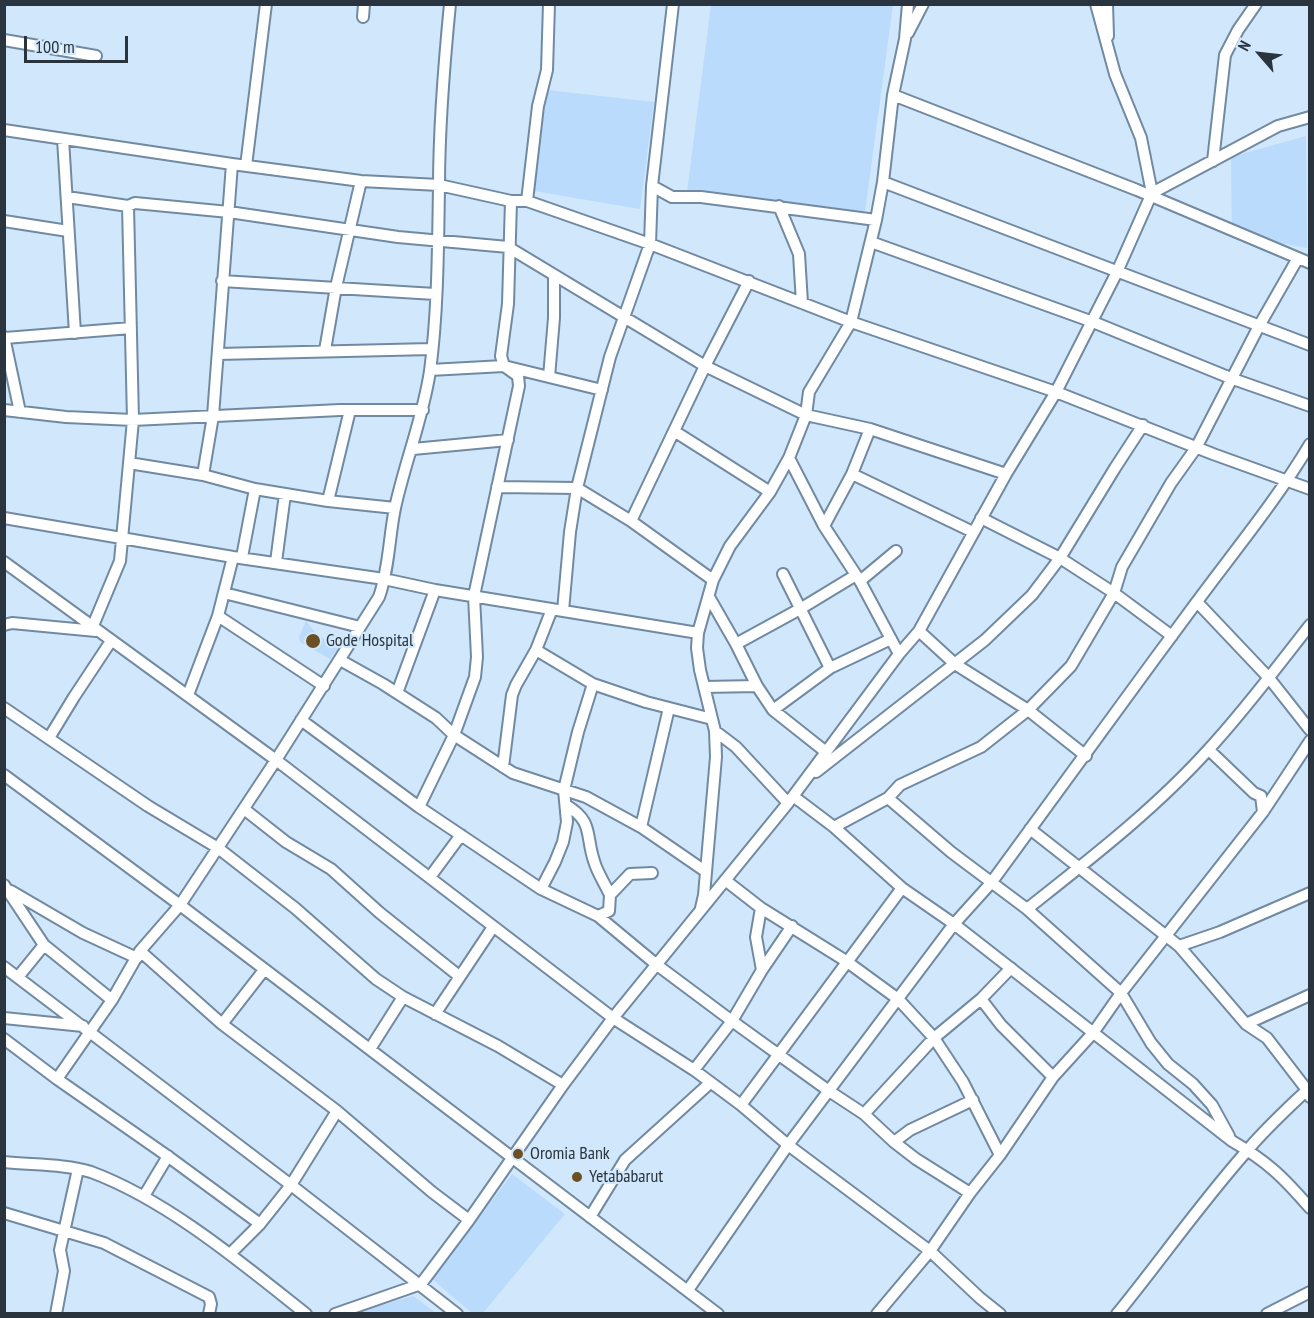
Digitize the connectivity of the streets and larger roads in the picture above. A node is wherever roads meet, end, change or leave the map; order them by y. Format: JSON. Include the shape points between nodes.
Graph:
{"nodes":[{"id":1,"x":266,"y":4,"type":"edge"},
{"id":2,"x":364,"y":4,"type":"edge"},
{"id":3,"x":450,"y":4,"type":"edge"},
{"id":4,"x":549,"y":4,"type":"edge"},
{"id":5,"x":673,"y":4,"type":"edge"},
{"id":6,"x":909,"y":4,"type":"edge"},
{"id":7,"x":923,"y":4,"type":"edge"},
{"id":8,"x":1096,"y":4,"type":"edge"},
{"id":9,"x":1107,"y":4,"type":"edge"},
{"id":10,"x":1256,"y":4,"type":"edge"},
{"id":11,"x":363,"y":17,"type":"dead end"},
{"id":12,"x":905,"y":39,"type":"junction"},
{"id":13,"x":4,"y":40,"type":"edge"},
{"id":14,"x":1109,"y":54,"type":"junction"},
{"id":15,"x":96,"y":56,"type":"dead end"},
{"id":16,"x":893,"y":94,"type":"junction"},
{"id":17,"x":1310,"y":117,"type":"edge"},
{"id":18,"x":4,"y":130,"type":"edge"},
{"id":19,"x":63,"y":139,"type":"junction"},
{"id":20,"x":1213,"y":160,"type":"junction"},
{"id":21,"x":232,"y":164,"type":"junction"},
{"id":22,"x":246,"y":166,"type":"junction"},
{"id":23,"x":361,"y":181,"type":"junction"},
{"id":24,"x":883,"y":182,"type":"junction"},
{"id":25,"x":439,"y":185,"type":"junction"},
{"id":26,"x":652,"y":186,"type":"junction"},
{"id":27,"x":1152,"y":195,"type":"junction"},
{"id":28,"x":67,"y":197,"type":"junction"},
{"id":29,"x":511,"y":201,"type":"junction"},
{"id":30,"x":527,"y":201,"type":"junction"},
{"id":31,"x":128,"y":206,"type":"junction"},
{"id":32,"x":779,"y":206,"type":"junction"},
{"id":33,"x":229,"y":212,"type":"junction"},
{"id":34,"x":876,"y":220,"type":"junction"},
{"id":35,"x":4,"y":222,"type":"edge"},
{"id":36,"x":350,"y":230,"type":"junction"},
{"id":37,"x":68,"y":231,"type":"junction"},
{"id":38,"x":440,"y":242,"type":"junction"},
{"id":39,"x":871,"y":242,"type":"junction"},
{"id":40,"x":650,"y":244,"type":"junction"},
{"id":41,"x":508,"y":247,"type":"junction"},
{"id":42,"x":1298,"y":258,"type":"junction"},
{"id":43,"x":1310,"y":263,"type":"edge"},
{"id":44,"x":1117,"y":272,"type":"junction"},
{"id":45,"x":554,"y":275,"type":"junction"},
{"id":46,"x":222,"y":281,"type":"junction"},
{"id":47,"x":749,"y":281,"type":"junction"},
{"id":48,"x":336,"y":288,"type":"junction"},
{"id":49,"x":435,"y":294,"type":"junction"},
{"id":50,"x":802,"y":303,"type":"junction"},
{"id":51,"x":623,"y":318,"type":"junction"},
{"id":52,"x":851,"y":321,"type":"junction"},
{"id":53,"x":1093,"y":322,"type":"junction"},
{"id":54,"x":1259,"y":326,"type":"junction"},
{"id":55,"x":131,"y":328,"type":"junction"},
{"id":56,"x":75,"y":333,"type":"junction"},
{"id":57,"x":5,"y":337,"type":"edge"},
{"id":58,"x":1310,"y":345,"type":"edge"},
{"id":59,"x":432,"y":349,"type":"junction"},
{"id":60,"x":325,"y":351,"type":"junction"},
{"id":61,"x":218,"y":354,"type":"junction"},
{"id":62,"x":504,"y":366,"type":"junction"},
{"id":63,"x":705,"y":366,"type":"junction"},
{"id":64,"x":430,"y":370,"type":"junction"},
{"id":65,"x":549,"y":376,"type":"junction"},
{"id":66,"x":1233,"y":379,"type":"junction"},
{"id":67,"x":602,"y":390,"type":"junction"},
{"id":68,"x":1056,"y":392,"type":"junction"},
{"id":69,"x":1310,"y":406,"type":"edge"},
{"id":70,"x":4,"y":410,"type":"edge"},
{"id":71,"x":350,"y":410,"type":"junction"},
{"id":72,"x":423,"y":410,"type":"junction"},
{"id":73,"x":20,"y":412,"type":"junction"},
{"id":74,"x":806,"y":415,"type":"junction"},
{"id":75,"x":213,"y":416,"type":"junction"},
{"id":76,"x":134,"y":420,"type":"junction"},
{"id":77,"x":1143,"y":425,"type":"junction"},
{"id":78,"x":870,"y":429,"type":"junction"},
{"id":79,"x":674,"y":431,"type":"junction"},
{"id":80,"x":508,"y":440,"type":"junction"},
{"id":81,"x":1310,"y":444,"type":"edge"},
{"id":82,"x":1196,"y":448,"type":"junction"},
{"id":83,"x":413,"y":449,"type":"junction"},
{"id":84,"x":789,"y":458,"type":"junction"},
{"id":85,"x":129,"y":464,"type":"junction"},
{"id":86,"x":852,"y":474,"type":"junction"},
{"id":87,"x":1006,"y":474,"type":"junction"},
{"id":88,"x":203,"y":476,"type":"junction"},
{"id":89,"x":1288,"y":480,"type":"junction"},
{"id":90,"x":496,"y":487,"type":"junction"},
{"id":91,"x":577,"y":488,"type":"junction"},
{"id":92,"x":255,"y":489,"type":"junction"},
{"id":93,"x":1310,"y":489,"type":"edge"},
{"id":94,"x":770,"y":492,"type":"junction"},
{"id":95,"x":285,"y":494,"type":"junction"},
{"id":96,"x":328,"y":501,"type":"junction"},
{"id":97,"x":395,"y":508,"type":"junction"},
{"id":98,"x":4,"y":518,"type":"edge"},
{"id":99,"x":981,"y":518,"type":"junction"},
{"id":100,"x":631,"y":521,"type":"junction"},
{"id":101,"x":824,"y":526,"type":"junction"},
{"id":102,"x":973,"y":532,"type":"junction"},
{"id":103,"x":121,"y":538,"type":"junction"},
{"id":104,"x":896,"y":551,"type":"dead end"},
{"id":105,"x":237,"y":557,"type":"junction"},
{"id":106,"x":1060,"y":558,"type":"junction"},
{"id":107,"x":4,"y":562,"type":"edge"},
{"id":108,"x":276,"y":562,"type":"junction"},
{"id":109,"x":783,"y":574,"type":"dead end"},
{"id":110,"x":858,"y":578,"type":"junction"},
{"id":111,"x":384,"y":579,"type":"junction"},
{"id":112,"x":713,"y":580,"type":"junction"},
{"id":113,"x":435,"y":590,"type":"junction"},
{"id":114,"x":224,"y":593,"type":"junction"},
{"id":115,"x":1114,"y":593,"type":"junction"},
{"id":116,"x":474,"y":596,"type":"junction"},
{"id":117,"x":709,"y":597,"type":"junction"},
{"id":118,"x":1197,"y":602,"type":"junction"},
{"id":119,"x":800,"y":609,"type":"junction"},
{"id":120,"x":558,"y":610,"type":"junction"},
{"id":121,"x":218,"y":616,"type":"junction"},
{"id":122,"x":1310,"y":625,"type":"edge"},
{"id":123,"x":4,"y":626,"type":"edge"},
{"id":124,"x":360,"y":627,"type":"junction"},
{"id":125,"x":94,"y":629,"type":"junction"},
{"id":126,"x":919,"y":631,"type":"junction"},
{"id":127,"x":698,"y":633,"type":"junction"},
{"id":128,"x":1172,"y":636,"type":"junction"},
{"id":129,"x":891,"y":639,"type":"junction"},
{"id":130,"x":111,"y":641,"type":"junction"},
{"id":131,"x":736,"y":644,"type":"junction"},
{"id":132,"x":536,"y":650,"type":"junction"},
{"id":133,"x":899,"y":654,"type":"junction"},
{"id":134,"x":340,"y":660,"type":"junction"},
{"id":135,"x":955,"y":664,"type":"junction"},
{"id":136,"x":830,"y":668,"type":"junction"},
{"id":137,"x":1269,"y":678,"type":"junction"},
{"id":138,"x":593,"y":684,"type":"junction"},
{"id":139,"x":324,"y":686,"type":"junction"},
{"id":140,"x":757,"y":686,"type":"junction"},
{"id":141,"x":705,"y":687,"type":"junction"},
{"id":142,"x":397,"y":693,"type":"junction"},
{"id":143,"x":188,"y":695,"type":"junction"},
{"id":144,"x":4,"y":708,"type":"edge"},
{"id":145,"x":669,"y":708,"type":"junction"},
{"id":146,"x":773,"y":710,"type":"junction"},
{"id":147,"x":1028,"y":710,"type":"junction"},
{"id":148,"x":712,"y":719,"type":"junction"},
{"id":149,"x":301,"y":720,"type":"junction"},
{"id":150,"x":1310,"y":730,"type":"edge"},
{"id":151,"x":715,"y":731,"type":"junction"},
{"id":152,"x":454,"y":735,"type":"junction"},
{"id":153,"x":50,"y":738,"type":"junction"},
{"id":154,"x":1310,"y":741,"type":"edge"},
{"id":155,"x":1209,"y":750,"type":"junction"},
{"id":156,"x":826,"y":752,"type":"junction"},
{"id":157,"x":1086,"y":756,"type":"junction"},
{"id":158,"x":276,"y":760,"type":"junction"},
{"id":159,"x":503,"y":767,"type":"junction"},
{"id":160,"x":4,"y":775,"type":"edge"},
{"id":161,"x":802,"y":782,"type":"junction"},
{"id":162,"x":564,"y":790,"type":"junction"},
{"id":163,"x":888,"y":798,"type":"junction"},
{"id":164,"x":790,"y":799,"type":"junction"},
{"id":165,"x":566,"y":805,"type":"junction"},
{"id":166,"x":418,"y":807,"type":"junction"},
{"id":167,"x":244,"y":809,"type":"junction"},
{"id":168,"x":1263,"y":812,"type":"junction"},
{"id":169,"x":641,"y":827,"type":"junction"},
{"id":170,"x":834,"y":827,"type":"junction"},
{"id":171,"x":1030,"y":829,"type":"junction"},
{"id":172,"x":461,"y":835,"type":"junction"},
{"id":173,"x":218,"y":848,"type":"junction"},
{"id":174,"x":1080,"y":867,"type":"junction"},
{"id":175,"x":705,"y":871,"type":"junction"},
{"id":176,"x":652,"y":873,"type":"dead end"},
{"id":177,"x":430,"y":877,"type":"junction"},
{"id":178,"x":725,"y":880,"type":"junction"},
{"id":179,"x":991,"y":883,"type":"junction"},
{"id":180,"x":6,"y":888,"type":"edge"},
{"id":181,"x":902,"y":888,"type":"junction"},
{"id":182,"x":541,"y":889,"type":"junction"},
{"id":183,"x":1310,"y":893,"type":"edge"},
{"id":184,"x":610,"y":895,"type":"junction"},
{"id":185,"x":180,"y":905,"type":"junction"},
{"id":186,"x":760,"y":909,"type":"junction"},
{"id":187,"x":1027,"y":909,"type":"junction"},
{"id":188,"x":700,"y":911,"type":"junction"},
{"id":189,"x":598,"y":916,"type":"junction"},
{"id":190,"x":954,"y":924,"type":"junction"},
{"id":191,"x":792,"y":926,"type":"junction"},
{"id":192,"x":493,"y":927,"type":"junction"},
{"id":193,"x":1167,"y":935,"type":"junction"},
{"id":194,"x":44,"y":945,"type":"junction"},
{"id":195,"x":1179,"y":946,"type":"junction"},
{"id":196,"x":138,"y":955,"type":"junction"},
{"id":197,"x":846,"y":961,"type":"junction"},
{"id":198,"x":657,"y":965,"type":"junction"},
{"id":199,"x":4,"y":967,"type":"edge"},
{"id":200,"x":1011,"y":968,"type":"junction"},
{"id":201,"x":264,"y":970,"type":"junction"},
{"id":202,"x":762,"y":970,"type":"junction"},
{"id":203,"x":459,"y":976,"type":"junction"},
{"id":204,"x":18,"y":977,"type":"junction"},
{"id":205,"x":1121,"y":993,"type":"junction"},
{"id":206,"x":1310,"y":995,"type":"edge"},
{"id":207,"x":403,"y":997,"type":"junction"},
{"id":208,"x":112,"y":999,"type":"junction"},
{"id":209,"x":898,"y":999,"type":"junction"},
{"id":210,"x":981,"y":999,"type":"junction"},
{"id":211,"x":435,"y":1014,"type":"junction"},
{"id":212,"x":4,"y":1018,"type":"edge"},
{"id":213,"x":613,"y":1018,"type":"junction"},
{"id":214,"x":732,"y":1021,"type":"junction"},
{"id":215,"x":222,"y":1024,"type":"junction"},
{"id":216,"x":1246,"y":1024,"type":"junction"},
{"id":217,"x":87,"y":1029,"type":"junction"},
{"id":218,"x":1093,"y":1034,"type":"junction"},
{"id":219,"x":934,"y":1038,"type":"junction"},
{"id":220,"x":4,"y":1039,"type":"edge"},
{"id":221,"x":370,"y":1049,"type":"junction"},
{"id":222,"x":779,"y":1053,"type":"junction"},
{"id":223,"x":694,"y":1070,"type":"junction"},
{"id":224,"x":1053,"y":1077,"type":"junction"},
{"id":225,"x":57,"y":1079,"type":"junction"},
{"id":226,"x":710,"y":1083,"type":"junction"},
{"id":227,"x":563,"y":1084,"type":"junction"},
{"id":228,"x":829,"y":1091,"type":"junction"},
{"id":229,"x":1308,"y":1093,"type":"edge"},
{"id":230,"x":973,"y":1100,"type":"junction"},
{"id":231,"x":741,"y":1105,"type":"junction"},
{"id":232,"x":337,"y":1111,"type":"junction"},
{"id":233,"x":864,"y":1114,"type":"junction"},
{"id":234,"x":1232,"y":1141,"type":"junction"},
{"id":235,"x":894,"y":1142,"type":"junction"},
{"id":236,"x":788,"y":1145,"type":"junction"},
{"id":237,"x":1247,"y":1150,"type":"junction"},
{"id":238,"x":168,"y":1155,"type":"junction"},
{"id":239,"x":1000,"y":1155,"type":"junction"},
{"id":240,"x":513,"y":1159,"type":"junction"},
{"id":241,"x":4,"y":1162,"type":"edge"},
{"id":242,"x":78,"y":1169,"type":"junction"},
{"id":243,"x":291,"y":1185,"type":"junction"},
{"id":244,"x":970,"y":1193,"type":"junction"},
{"id":245,"x":144,"y":1196,"type":"junction"},
{"id":246,"x":1310,"y":1208,"type":"edge"},
{"id":247,"x":4,"y":1213,"type":"edge"},
{"id":248,"x":590,"y":1217,"type":"junction"},
{"id":249,"x":469,"y":1220,"type":"junction"},
{"id":250,"x":260,"y":1224,"type":"junction"},
{"id":251,"x":66,"y":1230,"type":"junction"},
{"id":252,"x":930,"y":1251,"type":"junction"},
{"id":253,"x":230,"y":1254,"type":"junction"},
{"id":254,"x":421,"y":1284,"type":"junction"},
{"id":255,"x":688,"y":1290,"type":"junction"},
{"id":256,"x":1310,"y":1292,"type":"edge"},
{"id":257,"x":701,"y":1309,"type":"edge"},
{"id":258,"x":56,"y":1314,"type":"edge"},
{"id":259,"x":209,"y":1314,"type":"edge"},
{"id":260,"x":306,"y":1314,"type":"edge"},
{"id":261,"x":335,"y":1314,"type":"edge"},
{"id":262,"x":457,"y":1314,"type":"edge"},
{"id":263,"x":718,"y":1314,"type":"edge"},
{"id":264,"x":877,"y":1314,"type":"edge"},
{"id":265,"x":1000,"y":1314,"type":"edge"},
{"id":266,"x":1117,"y":1314,"type":"edge"},
{"id":267,"x":1267,"y":1314,"type":"edge"}],
"edges":[{"from":1,"to":22,"type":"street"},
{"from":2,"to":11,"type":"street"},
{"from":3,"to":25,"type":"street"},
{"from":4,"to":30,"type":"street","via":[[548,70],[538,106]]},
{"from":5,"to":26,"type":"street"},
{"from":6,"to":12,"type":"street"},
{"from":7,"to":12,"type":"street"},
{"from":8,"to":14,"type":"street"},
{"from":9,"to":14,"type":"street"},
{"from":10,"to":20,"type":"street","via":[[1225,56]]},
{"from":12,"to":16,"type":"street"},
{"from":13,"to":15,"type":"street"},
{"from":14,"to":27,"type":"street","via":[[1141,138]]},
{"from":16,"to":24,"type":"street"},
{"from":16,"to":27,"type":"street"},
{"from":17,"to":20,"type":"street","via":[[1278,126]]},
{"from":18,"to":19,"type":"street"},
{"from":19,"to":21,"type":"street"},
{"from":19,"to":28,"type":"street"},
{"from":20,"to":27,"type":"street"},
{"from":21,"to":22,"type":"street"},
{"from":21,"to":33,"type":"street"},
{"from":22,"to":23,"type":"street"},
{"from":23,"to":25,"type":"street"},
{"from":23,"to":36,"type":"street"},
{"from":24,"to":34,"type":"street"},
{"from":24,"to":44,"type":"street"},
{"from":25,"to":29,"type":"street"},
{"from":25,"to":38,"type":"street"},
{"from":26,"to":32,"type":"street","via":[[672,197]]},
{"from":26,"to":40,"type":"street"},
{"from":27,"to":42,"type":"street"},
{"from":27,"to":44,"type":"street"},
{"from":28,"to":31,"type":"street"},
{"from":28,"to":37,"type":"street"},
{"from":29,"to":30,"type":"street"},
{"from":29,"to":41,"type":"street"},
{"from":30,"to":40,"type":"street"},
{"from":31,"to":33,"type":"street","via":[[135,203]]},
{"from":31,"to":55,"type":"street"},
{"from":32,"to":34,"type":"street"},
{"from":32,"to":50,"type":"street","via":[[799,254]]},
{"from":33,"to":36,"type":"street"},
{"from":33,"to":46,"type":"street"},
{"from":34,"to":39,"type":"street"},
{"from":35,"to":37,"type":"street"},
{"from":36,"to":38,"type":"street"},
{"from":36,"to":48,"type":"street"},
{"from":37,"to":56,"type":"street"},
{"from":38,"to":41,"type":"street"},
{"from":38,"to":49,"type":"street"},
{"from":39,"to":52,"type":"street"},
{"from":39,"to":53,"type":"street"},
{"from":40,"to":47,"type":"street"},
{"from":40,"to":51,"type":"street"},
{"from":41,"to":45,"type":"street"},
{"from":41,"to":62,"type":"street","via":[[508,304],[501,349]]},
{"from":42,"to":43,"type":"street"},
{"from":42,"to":54,"type":"street"},
{"from":44,"to":53,"type":"street"},
{"from":44,"to":54,"type":"street"},
{"from":45,"to":51,"type":"street"},
{"from":45,"to":65,"type":"street"},
{"from":46,"to":48,"type":"street"},
{"from":46,"to":61,"type":"street"},
{"from":47,"to":50,"type":"street"},
{"from":47,"to":63,"type":"street"},
{"from":48,"to":49,"type":"street"},
{"from":48,"to":60,"type":"street"},
{"from":49,"to":59,"type":"street"},
{"from":50,"to":52,"type":"street"},
{"from":51,"to":63,"type":"street"},
{"from":51,"to":67,"type":"street"},
{"from":52,"to":68,"type":"street"},
{"from":52,"to":74,"type":"street","via":[[811,387]]},
{"from":53,"to":66,"type":"street"},
{"from":53,"to":68,"type":"street"},
{"from":54,"to":58,"type":"street"},
{"from":54,"to":66,"type":"street"},
{"from":55,"to":56,"type":"street"},
{"from":55,"to":76,"type":"street"},
{"from":56,"to":57,"type":"street"},
{"from":57,"to":73,"type":"street"},
{"from":59,"to":60,"type":"street"},
{"from":59,"to":64,"type":"street"},
{"from":60,"to":61,"type":"street"},
{"from":61,"to":75,"type":"street"},
{"from":62,"to":64,"type":"street"},
{"from":62,"to":65,"type":"street"},
{"from":62,"to":80,"type":"street","via":[[519,380]]},
{"from":63,"to":74,"type":"street"},
{"from":63,"to":79,"type":"street"},
{"from":64,"to":72,"type":"street"},
{"from":65,"to":67,"type":"street"},
{"from":66,"to":69,"type":"street"},
{"from":66,"to":82,"type":"street"},
{"from":67,"to":91,"type":"street"},
{"from":68,"to":77,"type":"street"},
{"from":68,"to":87,"type":"street"},
{"from":70,"to":73,"type":"street"},
{"from":71,"to":72,"type":"street"},
{"from":71,"to":75,"type":"street"},
{"from":71,"to":96,"type":"street"},
{"from":72,"to":83,"type":"street"},
{"from":73,"to":76,"type":"street"},
{"from":74,"to":78,"type":"street"},
{"from":74,"to":84,"type":"street"},
{"from":75,"to":76,"type":"street"},
{"from":75,"to":88,"type":"street"},
{"from":76,"to":85,"type":"street"},
{"from":77,"to":82,"type":"street"},
{"from":77,"to":106,"type":"street"},
{"from":78,"to":86,"type":"street"},
{"from":78,"to":87,"type":"street"},
{"from":79,"to":94,"type":"street"},
{"from":79,"to":100,"type":"street"},
{"from":80,"to":83,"type":"street"},
{"from":80,"to":90,"type":"street"},
{"from":81,"to":89,"type":"street"},
{"from":82,"to":89,"type":"street"},
{"from":82,"to":115,"type":"street","via":[[1122,567]]},
{"from":83,"to":97,"type":"street"},
{"from":84,"to":94,"type":"street"},
{"from":84,"to":101,"type":"street"},
{"from":85,"to":88,"type":"street"},
{"from":85,"to":103,"type":"street"},
{"from":86,"to":101,"type":"street"},
{"from":86,"to":102,"type":"street"},
{"from":87,"to":99,"type":"street"},
{"from":88,"to":92,"type":"street"},
{"from":89,"to":93,"type":"street"},
{"from":89,"to":118,"type":"street"},
{"from":90,"to":91,"type":"street"},
{"from":90,"to":116,"type":"street"},
{"from":91,"to":100,"type":"street"},
{"from":91,"to":120,"type":"street"},
{"from":92,"to":95,"type":"street"},
{"from":92,"to":105,"type":"street"},
{"from":94,"to":112,"type":"street","via":[[730,546]]},
{"from":95,"to":96,"type":"street"},
{"from":95,"to":108,"type":"street"},
{"from":96,"to":97,"type":"street"},
{"from":97,"to":111,"type":"street"},
{"from":98,"to":103,"type":"street"},
{"from":99,"to":102,"type":"street"},
{"from":99,"to":106,"type":"street"},
{"from":100,"to":112,"type":"street"},
{"from":101,"to":110,"type":"street"},
{"from":102,"to":126,"type":"street"},
{"from":103,"to":105,"type":"street"},
{"from":103,"to":125,"type":"street","via":[[120,561]]},
{"from":104,"to":110,"type":"street"},
{"from":105,"to":108,"type":"street"},
{"from":105,"to":114,"type":"street"},
{"from":106,"to":115,"type":"street"},
{"from":106,"to":135,"type":"street","via":[[1032,595]]},
{"from":107,"to":125,"type":"street"},
{"from":108,"to":111,"type":"street"},
{"from":109,"to":119,"type":"street"},
{"from":110,"to":119,"type":"street"},
{"from":110,"to":129,"type":"street"},
{"from":111,"to":113,"type":"street"},
{"from":111,"to":124,"type":"street"},
{"from":112,"to":117,"type":"street"},
{"from":113,"to":116,"type":"street"},
{"from":113,"to":142,"type":"street"},
{"from":114,"to":121,"type":"street"},
{"from":114,"to":124,"type":"street"},
{"from":115,"to":128,"type":"street"},
{"from":115,"to":147,"type":"street","via":[[1071,666]]},
{"from":116,"to":120,"type":"street"},
{"from":116,"to":152,"type":"street","via":[[475,677]]},
{"from":117,"to":127,"type":"street"},
{"from":117,"to":131,"type":"street"},
{"from":118,"to":128,"type":"street"},
{"from":118,"to":137,"type":"street"},
{"from":119,"to":131,"type":"street"},
{"from":119,"to":136,"type":"street"},
{"from":120,"to":127,"type":"street"},
{"from":120,"to":132,"type":"street"},
{"from":121,"to":139,"type":"street"},
{"from":121,"to":143,"type":"street"},
{"from":122,"to":137,"type":"street"},
{"from":123,"to":125,"type":"street","via":[[12,623]]},
{"from":124,"to":134,"type":"street"},
{"from":125,"to":130,"type":"street"},
{"from":126,"to":133,"type":"street"},
{"from":126,"to":135,"type":"street"},
{"from":127,"to":141,"type":"street"},
{"from":128,"to":157,"type":"street"},
{"from":129,"to":133,"type":"street"},
{"from":129,"to":136,"type":"street"},
{"from":130,"to":143,"type":"street"},
{"from":130,"to":153,"type":"street"},
{"from":131,"to":140,"type":"street"},
{"from":132,"to":138,"type":"street"},
{"from":132,"to":159,"type":"street","via":[[512,695]]},
{"from":133,"to":156,"type":"street"},
{"from":134,"to":139,"type":"street"},
{"from":134,"to":142,"type":"street"},
{"from":135,"to":147,"type":"street"},
{"from":135,"to":161,"type":"street"},
{"from":136,"to":146,"type":"street"},
{"from":137,"to":150,"type":"street"},
{"from":137,"to":155,"type":"street"},
{"from":138,"to":145,"type":"street"},
{"from":138,"to":162,"type":"street"},
{"from":139,"to":149,"type":"street"},
{"from":140,"to":141,"type":"street"},
{"from":140,"to":146,"type":"street"},
{"from":141,"to":148,"type":"street"},
{"from":142,"to":152,"type":"street","via":[[436,718]]},
{"from":143,"to":158,"type":"street"},
{"from":144,"to":153,"type":"street"},
{"from":145,"to":148,"type":"street"},
{"from":145,"to":169,"type":"street"},
{"from":146,"to":156,"type":"street"},
{"from":147,"to":157,"type":"street"},
{"from":147,"to":163,"type":"street","via":[[981,747],[900,785]]},
{"from":148,"to":151,"type":"street"},
{"from":149,"to":158,"type":"street"},
{"from":149,"to":166,"type":"street"},
{"from":151,"to":164,"type":"street"},
{"from":151,"to":175,"type":"street"},
{"from":152,"to":159,"type":"street"},
{"from":152,"to":166,"type":"street"},
{"from":153,"to":173,"type":"street","via":[[148,806]]},
{"from":154,"to":168,"type":"street"},
{"from":155,"to":168,"type":"street","via":[[1262,796]]},
{"from":155,"to":174,"type":"street"},
{"from":156,"to":161,"type":"street"},
{"from":157,"to":171,"type":"street"},
{"from":158,"to":167,"type":"street"},
{"from":158,"to":177,"type":"street"},
{"from":159,"to":162,"type":"street"},
{"from":160,"to":185,"type":"street"},
{"from":161,"to":164,"type":"street"},
{"from":162,"to":165,"type":"street"},
{"from":162,"to":169,"type":"street","via":[[586,797]]},
{"from":163,"to":170,"type":"street"},
{"from":163,"to":179,"type":"street"},
{"from":164,"to":170,"type":"street"},
{"from":164,"to":178,"type":"street"},
{"from":165,"to":182,"type":"street","via":[[563,842]]},
{"from":165,"to":184,"type":"street","via":[[580,813],[594,861]]},
{"from":166,"to":172,"type":"street"},
{"from":167,"to":173,"type":"street"},
{"from":167,"to":203,"type":"street","via":[[286,842],[331,869]]},
{"from":168,"to":193,"type":"street"},
{"from":169,"to":175,"type":"street"},
{"from":170,"to":181,"type":"street"},
{"from":171,"to":174,"type":"street"},
{"from":171,"to":179,"type":"street"},
{"from":172,"to":177,"type":"street"},
{"from":172,"to":182,"type":"street"},
{"from":173,"to":185,"type":"street"},
{"from":173,"to":207,"type":"street"},
{"from":174,"to":187,"type":"street"},
{"from":174,"to":193,"type":"street"},
{"from":175,"to":188,"type":"street"},
{"from":176,"to":184,"type":"street","via":[[630,874]]},
{"from":177,"to":192,"type":"street"},
{"from":178,"to":186,"type":"street"},
{"from":178,"to":188,"type":"street"},
{"from":179,"to":187,"type":"street"},
{"from":179,"to":190,"type":"street"},
{"from":180,"to":194,"type":"street"},
{"from":180,"to":196,"type":"street","via":[[83,933]]},
{"from":181,"to":190,"type":"street"},
{"from":181,"to":197,"type":"street"},
{"from":182,"to":189,"type":"street"},
{"from":183,"to":195,"type":"street"},
{"from":184,"to":189,"type":"street","via":[[609,910]]},
{"from":185,"to":196,"type":"street"},
{"from":185,"to":201,"type":"street"},
{"from":186,"to":191,"type":"street"},
{"from":186,"to":202,"type":"street","via":[[756,937]]},
{"from":187,"to":205,"type":"street"},
{"from":188,"to":198,"type":"street"},
{"from":189,"to":198,"type":"street"},
{"from":190,"to":200,"type":"street"},
{"from":190,"to":209,"type":"street"},
{"from":191,"to":197,"type":"street"},
{"from":191,"to":202,"type":"street"},
{"from":192,"to":203,"type":"street"},
{"from":192,"to":213,"type":"street"},
{"from":193,"to":195,"type":"street"},
{"from":193,"to":205,"type":"street"},
{"from":194,"to":204,"type":"street"},
{"from":194,"to":208,"type":"street"},
{"from":195,"to":216,"type":"street"},
{"from":196,"to":208,"type":"street"},
{"from":196,"to":215,"type":"street"},
{"from":197,"to":209,"type":"street"},
{"from":197,"to":222,"type":"street"},
{"from":198,"to":213,"type":"street"},
{"from":198,"to":214,"type":"street"},
{"from":199,"to":204,"type":"street"},
{"from":200,"to":210,"type":"street"},
{"from":200,"to":218,"type":"street"},
{"from":201,"to":215,"type":"street"},
{"from":201,"to":221,"type":"street"},
{"from":202,"to":214,"type":"street"},
{"from":203,"to":211,"type":"street"},
{"from":204,"to":217,"type":"street"},
{"from":205,"to":218,"type":"street"},
{"from":205,"to":234,"type":"street","via":[[1151,1043],[1212,1105]]},
{"from":206,"to":216,"type":"street"},
{"from":207,"to":211,"type":"street"},
{"from":207,"to":221,"type":"street"},
{"from":208,"to":217,"type":"street"},
{"from":209,"to":219,"type":"street"},
{"from":209,"to":228,"type":"street"},
{"from":210,"to":219,"type":"street"},
{"from":210,"to":224,"type":"street"},
{"from":211,"to":227,"type":"street"},
{"from":212,"to":217,"type":"street"},
{"from":213,"to":223,"type":"street"},
{"from":213,"to":227,"type":"street"},
{"from":214,"to":222,"type":"street"},
{"from":214,"to":223,"type":"street"},
{"from":215,"to":232,"type":"street"},
{"from":216,"to":229,"type":"street","via":[[1267,1038]]},
{"from":217,"to":225,"type":"street"},
{"from":217,"to":243,"type":"street"},
{"from":218,"to":224,"type":"street"},
{"from":218,"to":234,"type":"street"},
{"from":219,"to":230,"type":"street"},
{"from":219,"to":233,"type":"street"},
{"from":220,"to":225,"type":"street"},
{"from":221,"to":240,"type":"street"},
{"from":222,"to":228,"type":"street"},
{"from":222,"to":231,"type":"street"},
{"from":223,"to":226,"type":"street"},
{"from":224,"to":239,"type":"street"},
{"from":225,"to":238,"type":"street"},
{"from":226,"to":231,"type":"street"},
{"from":226,"to":248,"type":"street","via":[[625,1160]]},
{"from":227,"to":240,"type":"street"},
{"from":228,"to":233,"type":"street"},
{"from":228,"to":236,"type":"street"},
{"from":229,"to":237,"type":"street"},
{"from":230,"to":235,"type":"street","via":[[910,1130]]},
{"from":230,"to":239,"type":"street"},
{"from":231,"to":236,"type":"street"},
{"from":232,"to":243,"type":"street"},
{"from":232,"to":249,"type":"street"},
{"from":233,"to":235,"type":"street"},
{"from":234,"to":237,"type":"street"},
{"from":235,"to":244,"type":"street"},
{"from":236,"to":252,"type":"street"},
{"from":236,"to":255,"type":"street"},
{"from":237,"to":246,"type":"street","via":[[1282,1176]]},
{"from":237,"to":266,"type":"street"},
{"from":238,"to":245,"type":"street"},
{"from":238,"to":250,"type":"street"},
{"from":239,"to":244,"type":"street"},
{"from":240,"to":248,"type":"street"},
{"from":240,"to":249,"type":"street"},
{"from":241,"to":242,"type":"street"},
{"from":242,"to":245,"type":"street"},
{"from":242,"to":251,"type":"street"},
{"from":243,"to":250,"type":"street"},
{"from":243,"to":254,"type":"street"},
{"from":244,"to":252,"type":"street"},
{"from":245,"to":253,"type":"street"},
{"from":247,"to":251,"type":"street"},
{"from":248,"to":255,"type":"street"},
{"from":249,"to":254,"type":"street"},
{"from":250,"to":253,"type":"street"},
{"from":251,"to":258,"type":"street","via":[[60,1250],[64,1271]]},
{"from":251,"to":259,"type":"street","via":[[104,1242],[209,1297]]},
{"from":252,"to":264,"type":"street"},
{"from":252,"to":265,"type":"street"},
{"from":253,"to":260,"type":"street"},
{"from":254,"to":261,"type":"street"},
{"from":254,"to":262,"type":"street"},
{"from":255,"to":257,"type":"street"},
{"from":256,"to":267,"type":"street"},
{"from":257,"to":263,"type":"street"}]}
